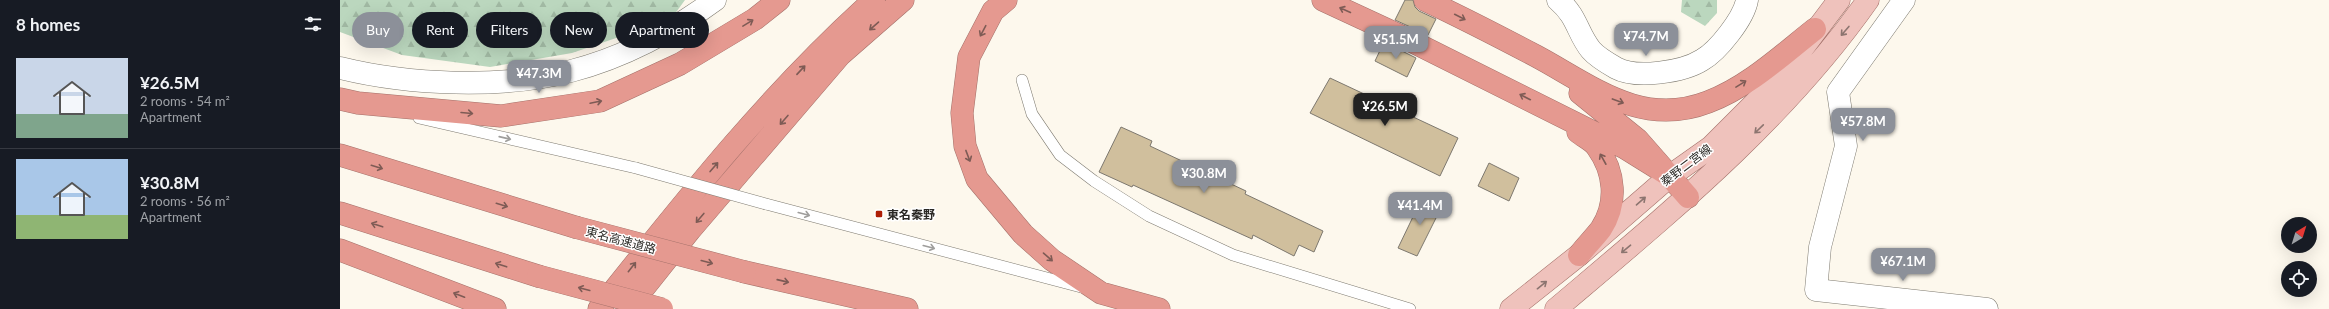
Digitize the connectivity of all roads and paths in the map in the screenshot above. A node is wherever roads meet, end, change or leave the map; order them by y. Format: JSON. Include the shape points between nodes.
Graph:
{"nodes":[{"id":1,"x":715,"y":0,"type":"edge"},
{"id":2,"x":779,"y":0,"type":"edge"},
{"id":3,"x":874,"y":0,"type":"edge"},
{"id":4,"x":903,"y":0,"type":"edge"},
{"id":5,"x":1006,"y":0,"type":"edge"},
{"id":6,"x":1323,"y":0,"type":"edge"},
{"id":7,"x":1425,"y":0,"type":"edge"},
{"id":8,"x":1558,"y":0,"type":"edge"},
{"id":9,"x":1747,"y":0,"type":"edge"},
{"id":10,"x":1839,"y":0,"type":"edge"},
{"id":11,"x":1868,"y":0,"type":"edge"},
{"id":12,"x":1904,"y":0,"type":"edge"},
{"id":13,"x":1816,"y":29,"type":"junction"},
{"id":14,"x":1510,"y":42,"type":"junction"},
{"id":15,"x":340,"y":68,"type":"edge"},
{"id":16,"x":1022,"y":80,"type":"dead end"},
{"id":17,"x":349,"y":101,"type":"edge"},
{"id":18,"x":1546,"y":108,"type":"junction"},
{"id":19,"x":340,"y":155,"type":"edge"},
{"id":20,"x":1670,"y":176,"type":"junction"},
{"id":21,"x":1688,"y":197,"type":"junction"},
{"id":22,"x":340,"y":213,"type":"edge"},
{"id":23,"x":340,"y":250,"type":"edge"},
{"id":24,"x":1579,"y":255,"type":"junction"},
{"id":25,"x":1101,"y":293,"type":"junction"},
{"id":26,"x":496,"y":309,"type":"edge"},
{"id":27,"x":599,"y":309,"type":"edge"},
{"id":28,"x":627,"y":309,"type":"edge"},
{"id":29,"x":662,"y":309,"type":"edge"},
{"id":30,"x":907,"y":309,"type":"edge"},
{"id":31,"x":1159,"y":309,"type":"edge"},
{"id":32,"x":1410,"y":309,"type":"edge"},
{"id":33,"x":1511,"y":309,"type":"edge"},
{"id":34,"x":1556,"y":309,"type":"edge"},
{"id":35,"x":1987,"y":309,"type":"edge"}],
"edges":[{"from":1,"to":15,"type":"street","via":[[636,47],[572,71],[521,80],[452,83],[374,77]]},
{"from":17,"to":2,"type":"highway","one_way":true,"via":[[501,116],[600,102],[680,64],[755,19]]},
{"from":27,"to":3,"type":"highway","one_way":true,"via":[[683,203],[764,110],[829,40]]},
{"from":4,"to":28,"type":"highway","one_way":true,"via":[[840,55],[690,230]]},
{"from":5,"to":25,"type":"highway","one_way":true,"via":[[993,11],[969,57],[962,113],[965,146],[977,179],[1023,234],[1052,260]]},
{"from":18,"to":6,"type":"highway","one_way":true},
{"from":7,"to":14,"type":"highway","one_way":true},
{"from":8,"to":9,"type":"street","via":[[1570,11],[1592,51],[1617,69],[1644,74],[1676,70],[1702,60],[1720,44],[1737,22]]},
{"from":10,"to":13,"type":"main road","name":"秦野二宮線"},
{"from":11,"to":21,"type":"main road","name":"秦野二宮線","one_way":true,"via":[[1850,25],[1768,119]]},
{"from":12,"to":35,"type":"street","via":[[1838,92],[1846,146],[1820,247],[1816,290]]},
{"from":14,"to":13,"type":"highway","one_way":true,"via":[[1603,94],[1635,106],[1670,110],[1702,104],[1726,94]]},
{"from":13,"to":20,"type":"main road","name":"秦野二宮線","via":[[1781,77],[1711,147]]},
{"from":14,"to":20,"type":"highway","via":[[1548,68],[1638,140]]},
{"from":16,"to":32,"type":"lane","via":[[1032,114],[1060,155],[1094,181],[1149,216],[1233,255]]},
{"from":17,"to":25,"type":"lane","one_way":true,"bridge":true,"via":[[636,168]]},
{"from":18,"to":20,"type":"highway","via":[[1625,148]]},
{"from":24,"to":18,"type":"highway","one_way":true,"via":[[1601,229],[1609,213],[1613,192],[1609,169],[1596,146]]},
{"from":19,"to":30,"type":"highway","name":"東名高速道路","one_way":true,"bridge":true,"via":[[575,227],[745,272]]},
{"from":20,"to":21,"type":"highway"},
{"from":24,"to":20,"type":"main road","name":"秦野二宮線","one_way":true},
{"from":21,"to":34,"type":"main road","name":"秦野二宮線","one_way":true},
{"from":29,"to":22,"type":"highway","one_way":true,"bridge":true,"via":[[538,276]]},
{"from":26,"to":23,"type":"highway","one_way":true},
{"from":33,"to":24,"type":"main road","name":"秦野二宮線","one_way":true},
{"from":25,"to":31,"type":"highway"}]}
